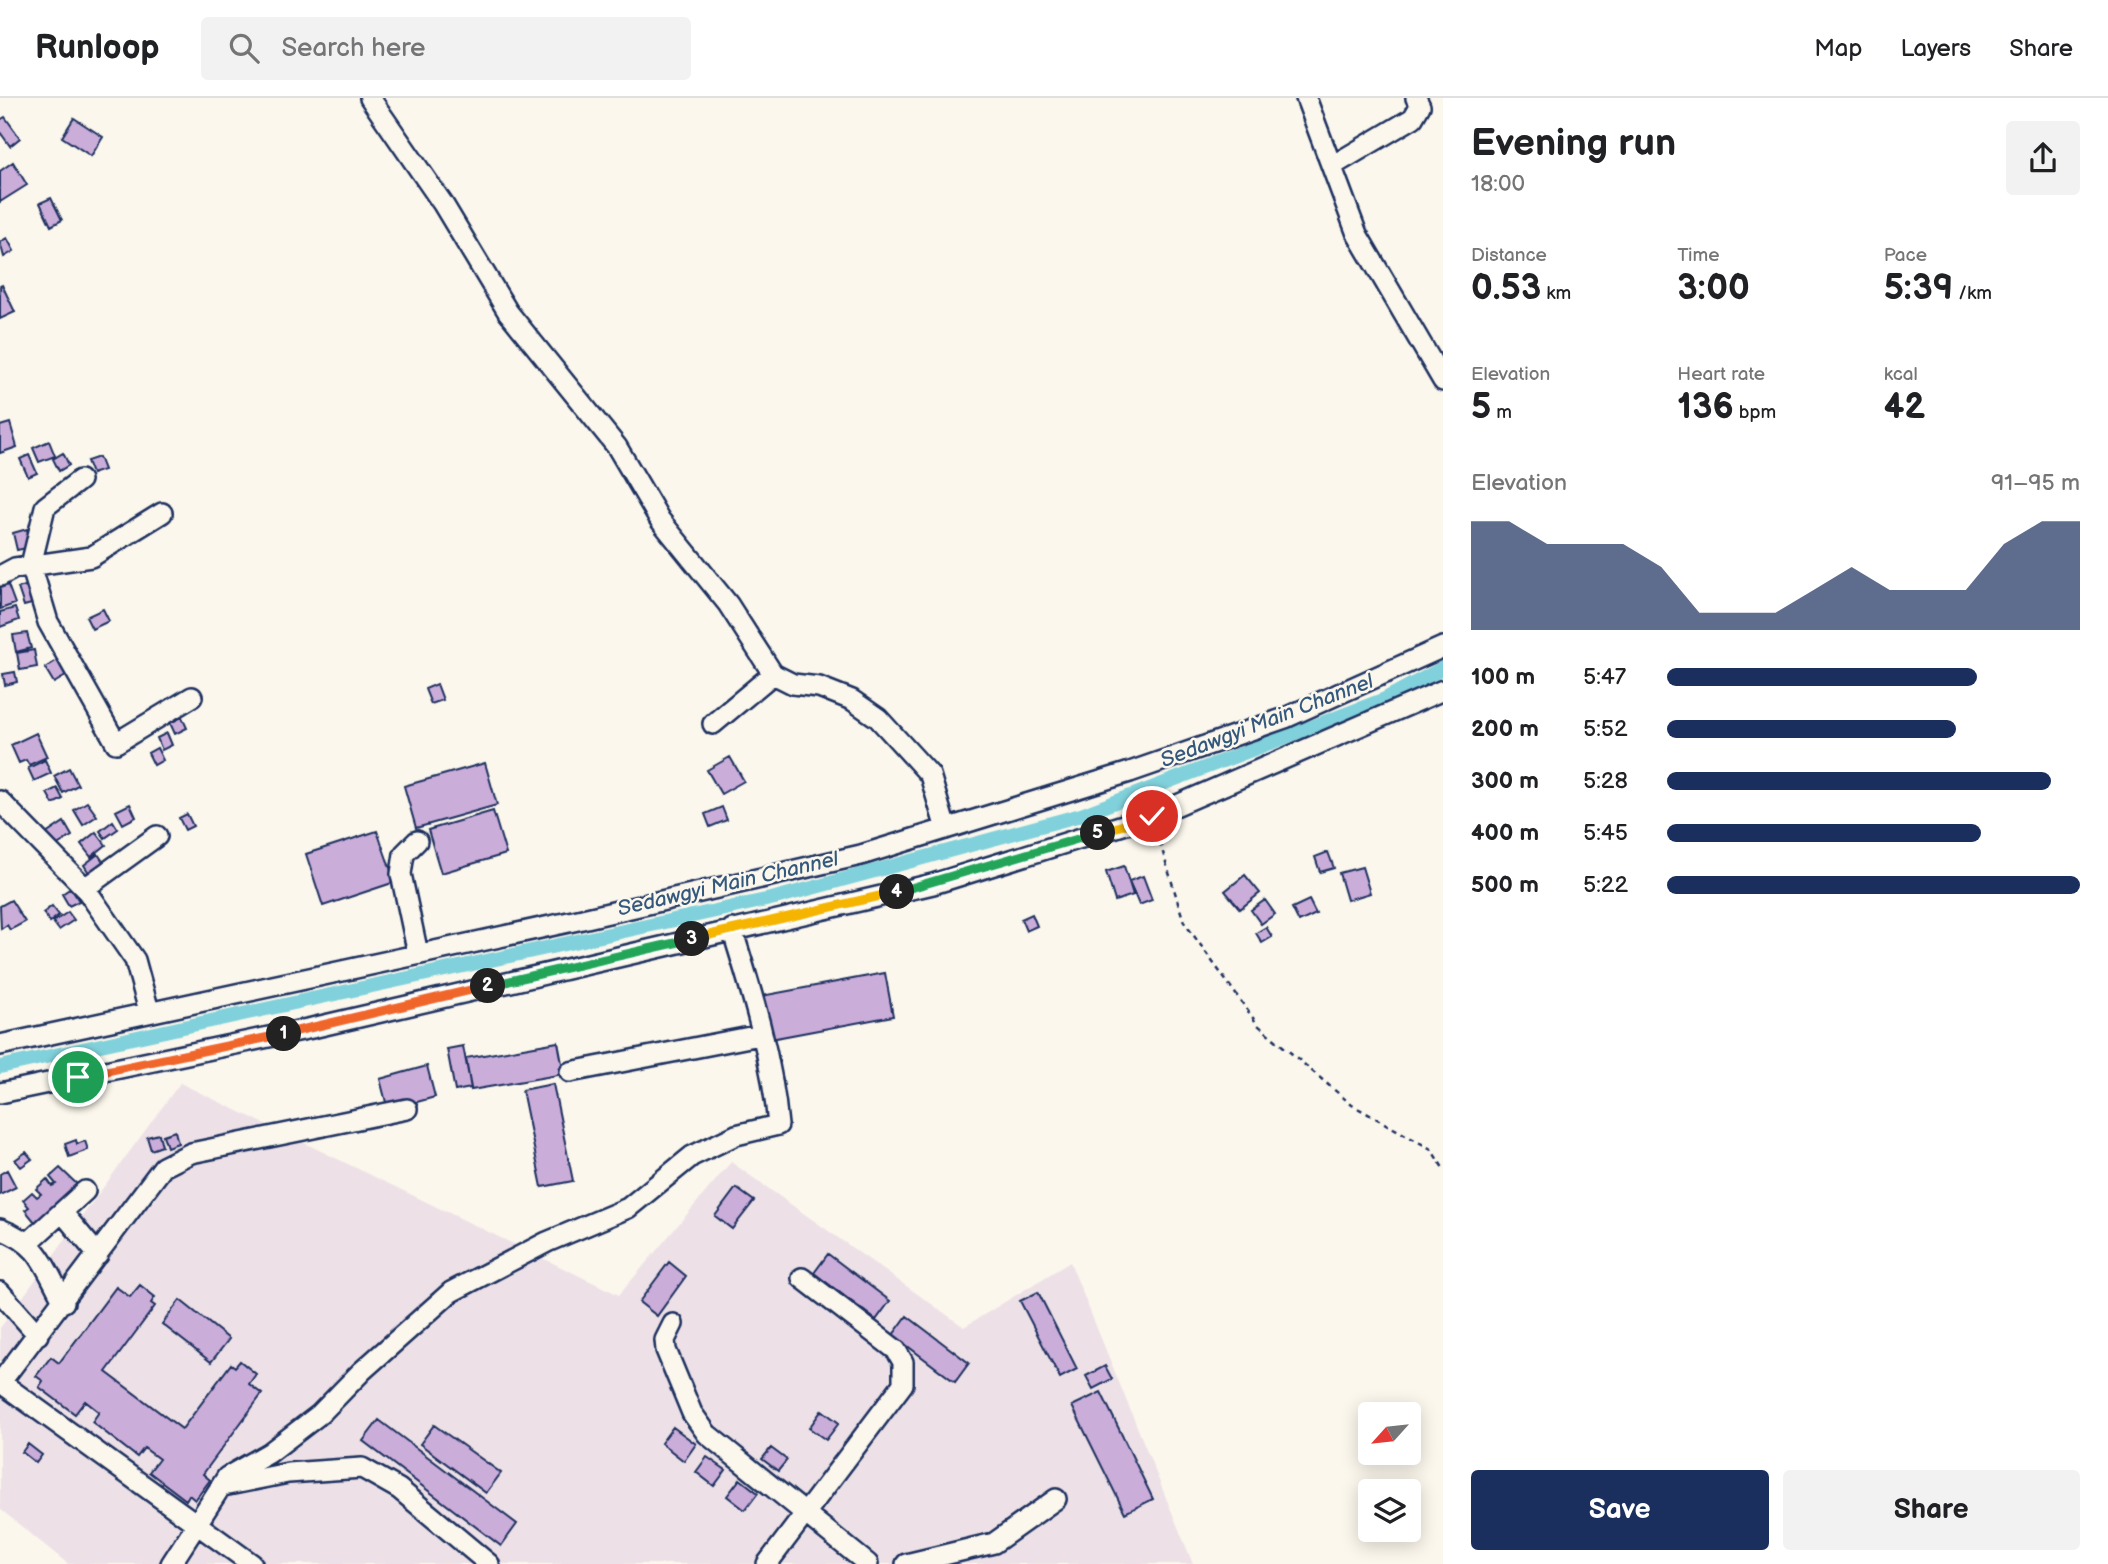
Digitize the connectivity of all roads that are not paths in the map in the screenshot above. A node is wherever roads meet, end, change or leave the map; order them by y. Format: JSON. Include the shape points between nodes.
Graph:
{"nodes":[{"id":1,"x":370,"y":98,"type":"edge"},
{"id":2,"x":1306,"y":98,"type":"edge"},
{"id":3,"x":1416,"y":98,"type":"edge"},
{"id":4,"x":1332,"y":166,"type":"junction"},
{"id":5,"x":1443,"y":381,"type":"edge"},
{"id":6,"x":80,"y":480,"type":"dead end"},
{"id":7,"x":162,"y":513,"type":"dead end"},
{"id":8,"x":31,"y":565,"type":"junction"},
{"id":9,"x":0,"y":576,"type":"edge"},
{"id":10,"x":1443,"y":647,"type":"edge"},
{"id":11,"x":773,"y":674,"type":"junction"},
{"id":12,"x":1443,"y":691,"type":"edge"},
{"id":13,"x":192,"y":697,"type":"dead end"},
{"id":14,"x":713,"y":724,"type":"dead end"},
{"id":15,"x":0,"y":801,"type":"edge"},
{"id":16,"x":946,"y":829,"type":"junction"},
{"id":17,"x":157,"y":836,"type":"dead end"},
{"id":18,"x":417,"y":841,"type":"dead end"},
{"id":19,"x":85,"y":888,"type":"junction"},
{"id":20,"x":732,"y":929,"type":"junction"},
{"id":21,"x":418,"y":954,"type":"junction"},
{"id":22,"x":149,"y":1011,"type":"junction"},
{"id":23,"x":760,"y":1035,"type":"junction"},
{"id":24,"x":0,"y":1045,"type":"edge"},
{"id":25,"x":570,"y":1072,"type":"dead end"},
{"id":26,"x":0,"y":1093,"type":"edge"},
{"id":27,"x":407,"y":1109,"type":"dead end"},
{"id":28,"x":85,"y":1191,"type":"dead end"},
{"id":29,"x":62,"y":1212,"type":"junction"},
{"id":30,"x":0,"y":1229,"type":"edge"},
{"id":31,"x":29,"y":1242,"type":"junction"},
{"id":32,"x":98,"y":1255,"type":"junction"},
{"id":33,"x":802,"y":1278,"type":"dead end"},
{"id":34,"x":0,"y":1292,"type":"edge"},
{"id":35,"x":64,"y":1302,"type":"junction"},
{"id":36,"x":673,"y":1324,"type":"dead end"},
{"id":37,"x":37,"y":1335,"type":"junction"},
{"id":38,"x":0,"y":1382,"type":"edge"},
{"id":39,"x":222,"y":1487,"type":"junction"},
{"id":40,"x":1056,"y":1499,"type":"dead end"},
{"id":41,"x":806,"y":1512,"type":"junction"},
{"id":42,"x":198,"y":1525,"type":"junction"},
{"id":43,"x":171,"y":1564,"type":"edge"},
{"id":44,"x":252,"y":1564,"type":"edge"},
{"id":45,"x":489,"y":1564,"type":"edge"},
{"id":46,"x":767,"y":1564,"type":"edge"},
{"id":47,"x":868,"y":1564,"type":"edge"},
{"id":48,"x":906,"y":1564,"type":"edge"}],
"edges":[{"from":1,"to":11,"type":"street","via":[[443,204],[508,312],[617,447],[660,520],[728,604]]},
{"from":2,"to":4,"type":"street"},
{"from":3,"to":4,"type":"street","via":[[1420,106],[1413,118]]},
{"from":4,"to":5,"type":"street","via":[[1357,234]]},
{"from":6,"to":8,"type":"street","via":[[45,507]]},
{"from":7,"to":8,"type":"street","via":[[91,556]]},
{"from":8,"to":9,"type":"street"},
{"from":8,"to":13,"type":"street","via":[[48,622],[116,743]]},
{"from":10,"to":16,"type":"street","via":[[1285,718]]},
{"from":11,"to":14,"type":"street"},
{"from":11,"to":16,"type":"street","via":[[852,699],[878,718],[930,775]]},
{"from":12,"to":20,"type":"street","via":[[1152,816],[933,884]]},
{"from":15,"to":19,"type":"street"},
{"from":16,"to":21,"type":"street","via":[[861,855]]},
{"from":17,"to":19,"type":"street"},
{"from":18,"to":21,"type":"street","via":[[404,854],[401,874]]},
{"from":19,"to":22,"type":"street","via":[[135,960]]},
{"from":20,"to":23,"type":"street"},
{"from":20,"to":26,"type":"street","via":[[312,1028]]},
{"from":21,"to":22,"type":"street"},
{"from":22,"to":24,"type":"street"},
{"from":23,"to":25,"type":"street"},
{"from":23,"to":39,"type":"street","via":[[778,1125],[736,1135],[692,1156],[628,1208],[547,1242],[451,1292],[320,1414],[228,1477]]},
{"from":27,"to":32,"type":"street","via":[[265,1136],[175,1159],[163,1167]]},
{"from":28,"to":29,"type":"street"},
{"from":29,"to":31,"type":"street"},
{"from":29,"to":32,"type":"street"},
{"from":30,"to":31,"type":"street"},
{"from":31,"to":35,"type":"street"},
{"from":32,"to":35,"type":"street"},
{"from":33,"to":41,"type":"street","via":[[896,1350],[905,1373],[903,1384]]},
{"from":34,"to":37,"type":"street"},
{"from":35,"to":37,"type":"street"},
{"from":36,"to":41,"type":"street","via":[[665,1340],[666,1350],[699,1423],[724,1450]]},
{"from":37,"to":38,"type":"street"},
{"from":38,"to":42,"type":"street"},
{"from":39,"to":42,"type":"street"},
{"from":39,"to":45,"type":"street","via":[[288,1473],[362,1468],[399,1489]]},
{"from":40,"to":48,"type":"street","via":[[994,1543]]},
{"from":41,"to":46,"type":"street"},
{"from":41,"to":47,"type":"street"},
{"from":42,"to":43,"type":"street"},
{"from":42,"to":44,"type":"street"}]}
